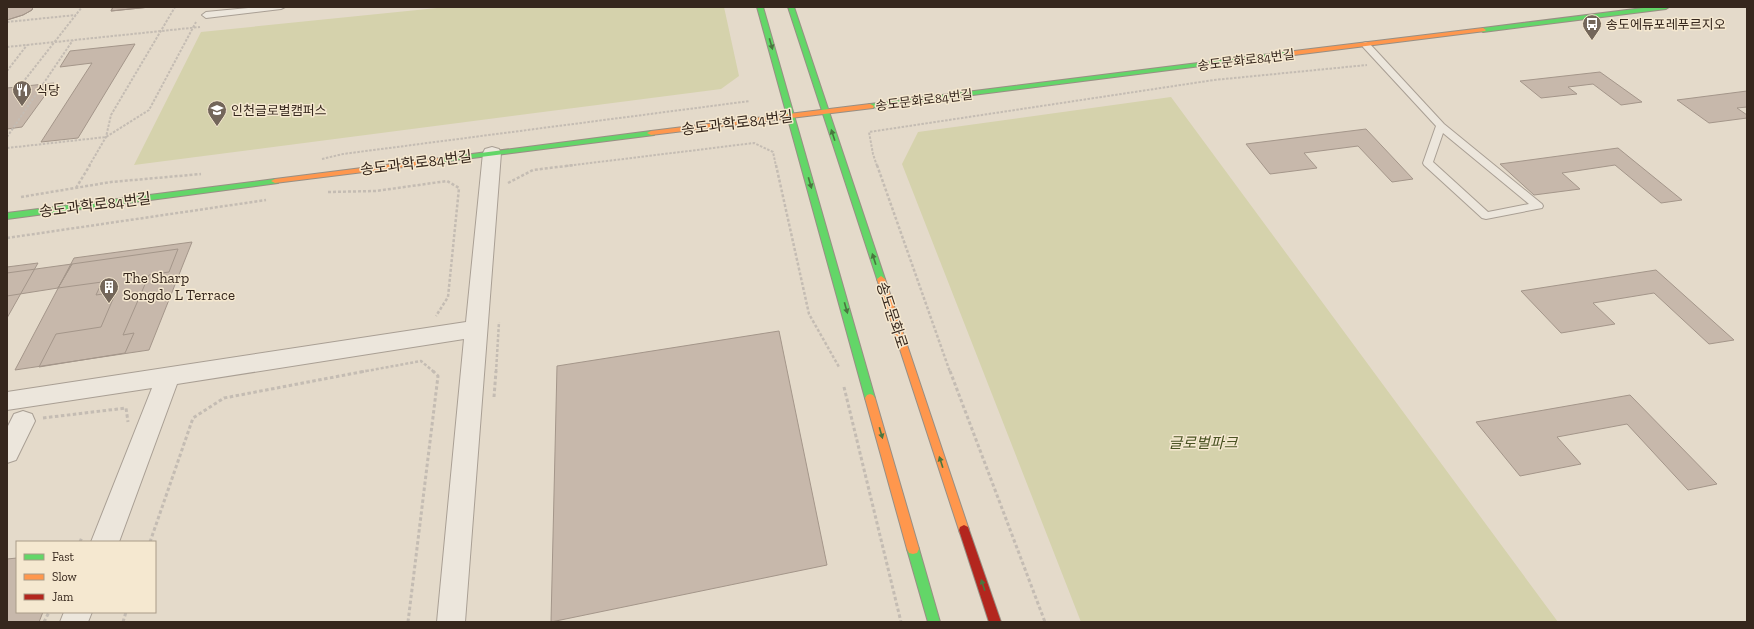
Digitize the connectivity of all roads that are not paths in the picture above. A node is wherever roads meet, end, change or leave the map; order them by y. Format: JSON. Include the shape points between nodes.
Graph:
{"nodes":[{"id":1,"x":281,"y":7,"type":"edge"},
{"id":2,"x":760,"y":7,"type":"edge"},
{"id":3,"x":791,"y":7,"type":"edge"},
{"id":4,"x":1666,"y":7,"type":"edge"},
{"id":5,"x":206,"y":14,"type":"dead end"},
{"id":6,"x":1366,"y":45,"type":"junction"},
{"id":7,"x":825,"y":112,"type":"junction"},
{"id":8,"x":792,"y":116,"type":"junction"},
{"id":9,"x":1441,"y":126,"type":"junction"},
{"id":10,"x":492,"y":153,"type":"junction"},
{"id":11,"x":7,"y":216,"type":"edge"},
{"id":12,"x":476,"y":329,"type":"junction"},
{"id":13,"x":169,"y":376,"type":"junction"},
{"id":14,"x":7,"y":402,"type":"edge"},
{"id":15,"x":23,"y":421,"type":"road end"},
{"id":16,"x":7,"y":453,"type":"edge"},
{"id":17,"x":105,"y":541,"type":"edge"},
{"id":18,"x":451,"y":622,"type":"edge"},
{"id":19,"x":934,"y":622,"type":"edge"},
{"id":20,"x":995,"y":622,"type":"edge"}],
"edges":[{"from":1,"to":5,"type":"lane"},
{"from":2,"to":8,"type":"street","one_way":true},
{"from":3,"to":7,"type":"street","name":"송도문화로"},
{"from":4,"to":6,"type":"street","name":"송도문화로84번길"},
{"from":6,"to":7,"type":"street","name":"송도문화로84번길"},
{"from":6,"to":9,"type":"lane"},
{"from":7,"to":8,"type":"street","name":"송도과학로84번길"},
{"from":20,"to":7,"type":"street","name":"송도문화로","one_way":true},
{"from":8,"to":10,"type":"street","name":"송도과학로84번길"},
{"from":8,"to":19,"type":"street","one_way":true},
{"from":9,"to":9,"type":"lane","via":[[1428,163],[1486,216],[1538,206]]},
{"from":10,"to":11,"type":"street","name":"송도과학로84번길"},
{"from":10,"to":12,"type":"street"},
{"from":12,"to":13,"type":"street"},
{"from":12,"to":18,"type":"street"},
{"from":13,"to":14,"type":"street"},
{"from":13,"to":17,"type":"street"},
{"from":15,"to":16,"type":"street"}]}
